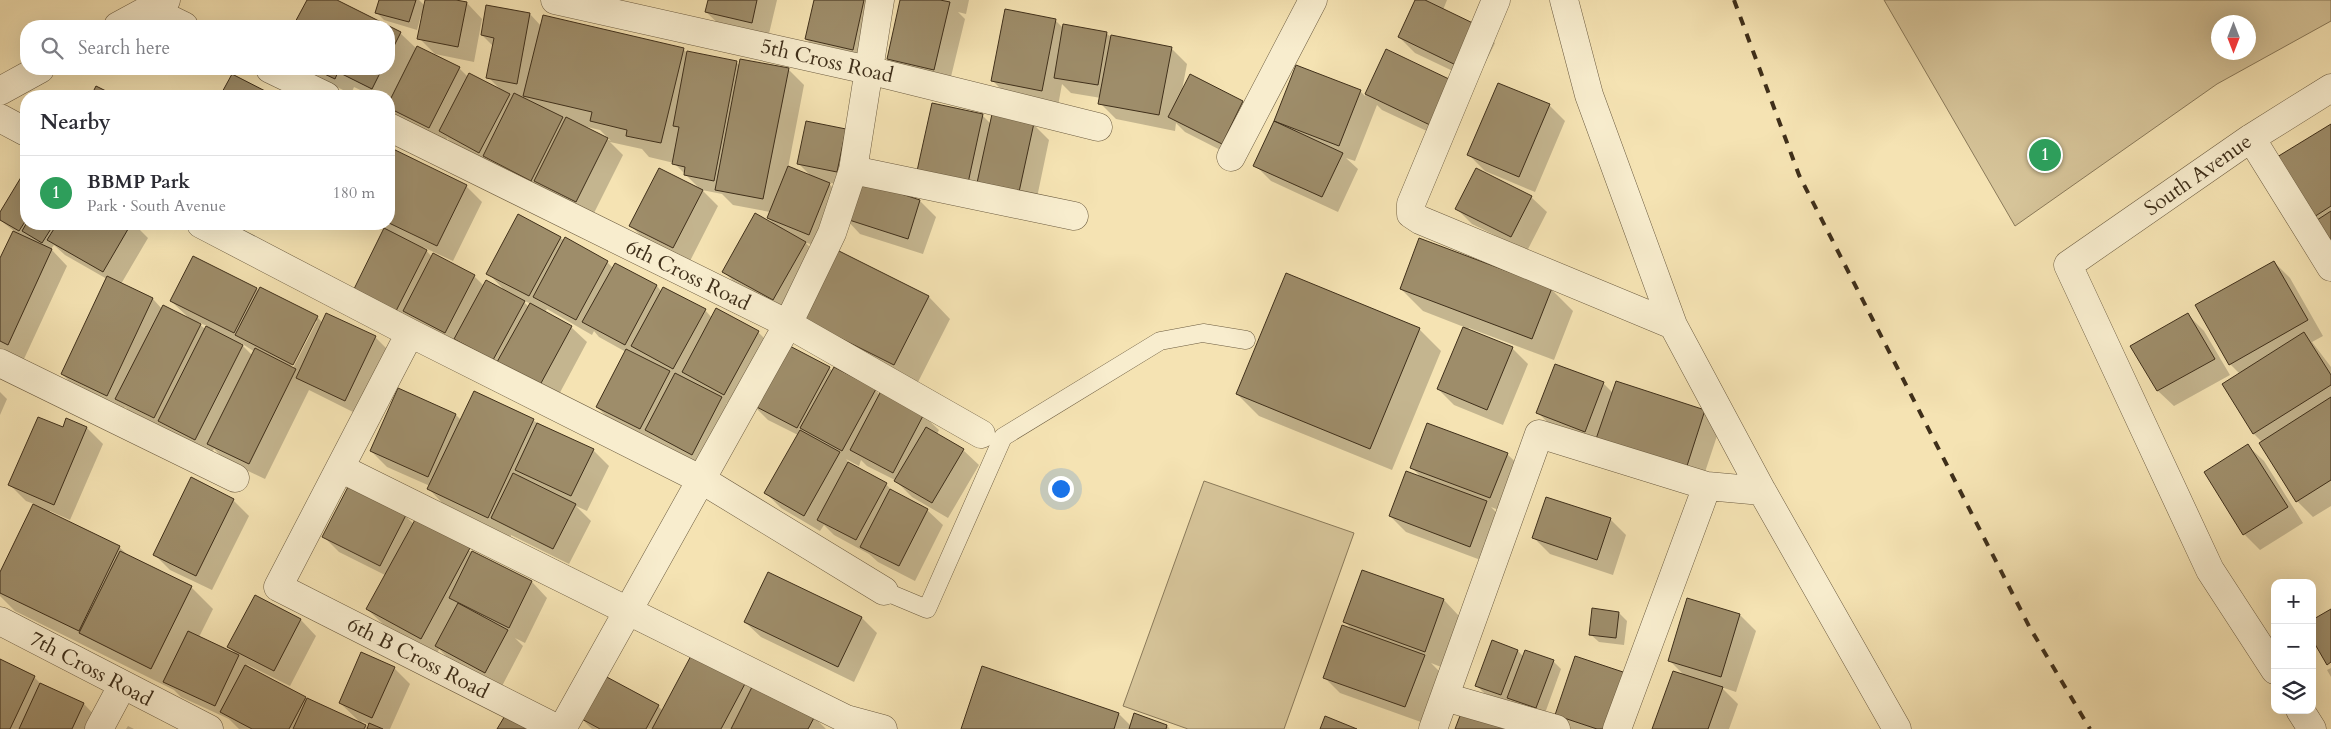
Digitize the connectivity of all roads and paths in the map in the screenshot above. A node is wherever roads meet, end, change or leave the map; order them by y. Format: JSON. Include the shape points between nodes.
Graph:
{"nodes":[{"id":1,"x":555,"y":0,"type":"edge"},
{"id":2,"x":880,"y":0,"type":"edge"},
{"id":3,"x":1496,"y":0,"type":"edge"},
{"id":4,"x":1564,"y":0,"type":"edge"},
{"id":5,"x":1303,"y":2,"type":"edge"},
{"id":6,"x":158,"y":5,"type":"edge"},
{"id":7,"x":129,"y":20,"type":"edge"},
{"id":8,"x":177,"y":20,"type":"edge"},
{"id":9,"x":868,"y":70,"type":"junction"},
{"id":10,"x":29,"y":75,"type":"edge"},
{"id":11,"x":282,"y":75,"type":"edge"},
{"id":12,"x":2331,"y":88,"type":"edge"},
{"id":13,"x":314,"y":90,"type":"edge"},
{"id":14,"x":0,"y":91,"type":"edge"},
{"id":15,"x":0,"y":118,"type":"edge"},
{"id":16,"x":1098,"y":126,"type":"dead end"},
{"id":17,"x":20,"y":129,"type":"edge"},
{"id":18,"x":395,"y":130,"type":"edge"},
{"id":19,"x":2251,"y":138,"type":"junction"},
{"id":20,"x":1230,"y":157,"type":"dead end"},
{"id":21,"x":853,"y":170,"type":"junction"},
{"id":22,"x":1074,"y":216,"type":"dead end"},
{"id":23,"x":212,"y":230,"type":"edge"},
{"id":24,"x":2331,"y":267,"type":"edge"},
{"id":25,"x":788,"y":324,"type":"junction"},
{"id":26,"x":1673,"y":325,"type":"junction"},
{"id":27,"x":410,"y":334,"type":"junction"},
{"id":28,"x":1246,"y":340,"type":"dead end"},
{"id":29,"x":0,"y":363,"type":"edge"},
{"id":30,"x":992,"y":436,"type":"junction"},
{"id":31,"x":342,"y":469,"type":"junction"},
{"id":32,"x":235,"y":478,"type":"dead end"},
{"id":33,"x":702,"y":480,"type":"junction"},
{"id":34,"x":1707,"y":486,"type":"junction"},
{"id":35,"x":1762,"y":491,"type":"junction"},
{"id":36,"x":884,"y":590,"type":"joint"},
{"id":37,"x":628,"y":611,"type":"junction"},
{"id":38,"x":0,"y":621,"type":"edge"},
{"id":39,"x":2274,"y":669,"type":"edge"},
{"id":40,"x":122,"y":686,"type":"junction"},
{"id":41,"x":1445,"y":697,"type":"junction"},
{"id":42,"x":2303,"y":714,"type":"edge"},
{"id":43,"x":99,"y":729,"type":"edge"},
{"id":44,"x":208,"y":729,"type":"edge"},
{"id":45,"x":560,"y":729,"type":"edge"},
{"id":46,"x":883,"y":729,"type":"edge"},
{"id":47,"x":1433,"y":729,"type":"edge"},
{"id":48,"x":1556,"y":729,"type":"edge"},
{"id":49,"x":1617,"y":729,"type":"edge"},
{"id":50,"x":1897,"y":729,"type":"edge"},
{"id":51,"x":2312,"y":729,"type":"edge"}],
"edges":[{"from":1,"to":9,"type":"street","name":"5th Cross Road"},
{"from":2,"to":9,"type":"street"},
{"from":3,"to":26,"type":"street","via":[[1411,204],[1411,214]]},
{"from":4,"to":26,"type":"street","via":[[1588,95]]},
{"from":5,"to":20,"type":"street"},
{"from":6,"to":7,"type":"street"},
{"from":6,"to":8,"type":"street"},
{"from":9,"to":16,"type":"street","name":"5th Cross Road"},
{"from":9,"to":21,"type":"street"},
{"from":10,"to":14,"type":"street"},
{"from":11,"to":13,"type":"street"},
{"from":12,"to":19,"type":"street","name":"South Avenue"},
{"from":15,"to":17,"type":"street"},
{"from":18,"to":25,"type":"street","name":"6th Cross Road"},
{"from":19,"to":24,"type":"street"},
{"from":19,"to":39,"type":"street","name":"South Avenue","via":[[2068,265],[2210,570]]},
{"from":21,"to":22,"type":"street"},
{"from":21,"to":25,"type":"street","via":[[832,233]]},
{"from":23,"to":27,"type":"street"},
{"from":25,"to":30,"type":"street","name":"6th Cross Road"},
{"from":25,"to":33,"type":"street"},
{"from":26,"to":35,"type":"street"},
{"from":27,"to":31,"type":"street"},
{"from":27,"to":33,"type":"street"},
{"from":28,"to":30,"type":"lane","via":[[1203,334],[1160,341]]},
{"from":29,"to":32,"type":"street"},
{"from":30,"to":36,"type":"lane","via":[[927,609]]},
{"from":31,"to":37,"type":"street"},
{"from":31,"to":45,"type":"street","name":"6th B Cross Road","via":[[278,587]]},
{"from":33,"to":36,"type":"street"},
{"from":33,"to":37,"type":"street"},
{"from":34,"to":35,"type":"street"},
{"from":34,"to":41,"type":"street","via":[[1539,434]]},
{"from":34,"to":49,"type":"street"},
{"from":35,"to":50,"type":"street"},
{"from":37,"to":45,"type":"street"},
{"from":37,"to":46,"type":"street","via":[[846,719]]},
{"from":38,"to":40,"type":"street","name":"7th Cross Road"},
{"from":40,"to":43,"type":"street"},
{"from":40,"to":44,"type":"street","name":"7th Cross Road"},
{"from":41,"to":47,"type":"street"},
{"from":41,"to":48,"type":"street"},
{"from":42,"to":51,"type":"street"}]}
